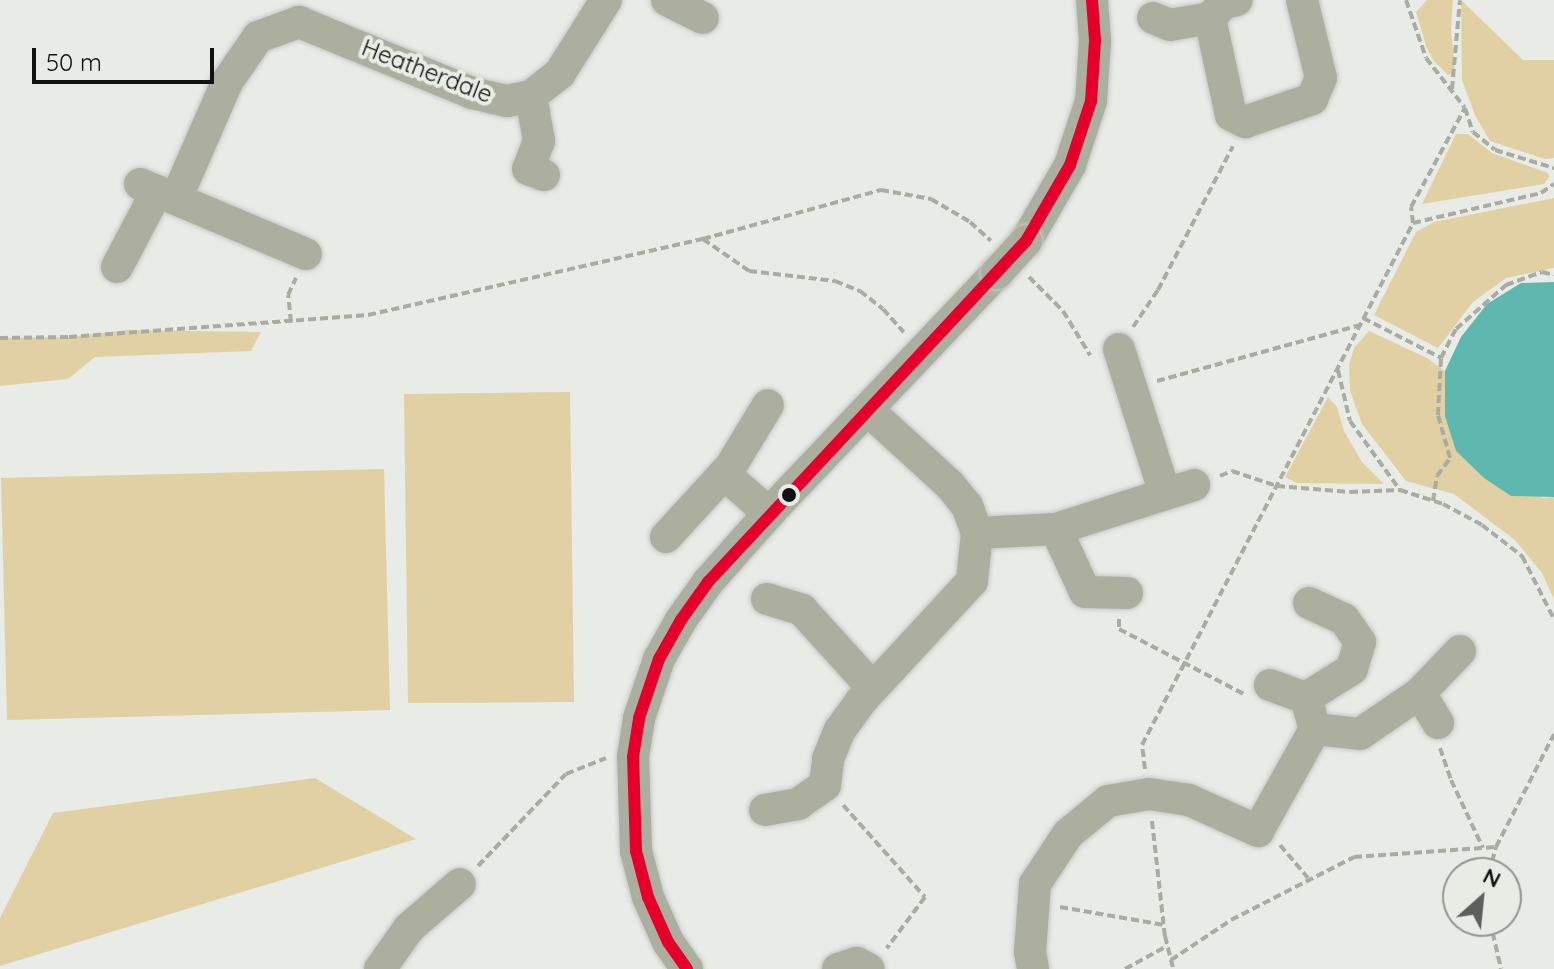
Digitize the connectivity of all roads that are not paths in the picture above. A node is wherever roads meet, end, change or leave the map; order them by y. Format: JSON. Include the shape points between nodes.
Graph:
{"nodes":[{"id":1,"x":606,"y":0,"type":"edge"},
{"id":2,"x":667,"y":0,"type":"edge"},
{"id":3,"x":1092,"y":0,"type":"edge"},
{"id":4,"x":1237,"y":0,"type":"edge"},
{"id":5,"x":1302,"y":0,"type":"edge"},
{"id":6,"x":301,"y":11,"type":"edge"},
{"id":7,"x":703,"y":18,"type":"dead end"},
{"id":8,"x":1153,"y":18,"type":"dead end"},
{"id":9,"x":1210,"y":18,"type":"junction"},
{"id":10,"x":531,"y":96,"type":"junction"},
{"id":11,"x":544,"y":175,"type":"dead end"},
{"id":12,"x":158,"y":191,"type":"junction"},
{"id":13,"x":306,"y":254,"type":"road end"},
{"id":14,"x":117,"y":267,"type":"dead end"},
{"id":15,"x":1105,"y":353,"type":"road end"},
{"id":16,"x":768,"y":405,"type":"dead end"},
{"id":17,"x":869,"y":411,"type":"junction"},
{"id":18,"x":724,"y":474,"type":"junction"},
{"id":19,"x":769,"y":513,"type":"junction"},
{"id":20,"x":1056,"y":529,"type":"junction"},
{"id":21,"x":977,"y":533,"type":"junction"},
{"id":22,"x":666,"y":537,"type":"dead end"},
{"id":23,"x":1122,"y":592,"type":"road end"},
{"id":24,"x":767,"y":599,"type":"dead end"},
{"id":25,"x":1309,"y":603,"type":"dead end"},
{"id":26,"x":1460,"y":651,"type":"dead end"},
{"id":27,"x":1270,"y":685,"type":"road end"},
{"id":28,"x":1420,"y":693,"type":"junction"},
{"id":29,"x":867,"y":694,"type":"junction"},
{"id":30,"x":1306,"y":698,"type":"junction"},
{"id":31,"x":1438,"y":723,"type":"road end"},
{"id":32,"x":1315,"y":729,"type":"junction"},
{"id":33,"x":765,"y":810,"type":"dead end"},
{"id":34,"x":460,"y":884,"type":"road end"},
{"id":35,"x":875,"y":963,"type":"edge"},
{"id":36,"x":380,"y":969,"type":"edge"},
{"id":37,"x":687,"y":969,"type":"edge"},
{"id":38,"x":838,"y":969,"type":"edge"},
{"id":39,"x":1033,"y":969,"type":"edge"}],
"edges":[{"from":1,"to":10,"type":"street","via":[[560,73]]},
{"from":2,"to":7,"type":"street"},
{"from":3,"to":17,"type":"street","bridge":true,"via":[[1091,101],[1070,165],[1026,241]]},
{"from":4,"to":9,"type":"street","via":[[1224,3]]},
{"from":5,"to":9,"type":"street","via":[[1321,78],[1312,99],[1245,122],[1231,115]]},
{"from":6,"to":10,"type":"street","name":"Heatherdale","via":[[472,93],[507,101]]},
{"from":6,"to":12,"type":"street","name":"Heatherdale","via":[[258,37],[240,59],[201,138]]},
{"from":8,"to":9,"type":"street","via":[[1170,25]]},
{"from":10,"to":11,"type":"street","via":[[539,141],[528,169]]},
{"from":12,"to":13,"type":"street"},
{"from":12,"to":14,"type":"street","name":"Heatherdale"},
{"from":15,"to":20,"type":"street","via":[[1131,388],[1180,490]]},
{"from":16,"to":18,"type":"street"},
{"from":17,"to":19,"type":"street"},
{"from":17,"to":21,"type":"street","via":[[950,485],[967,506]]},
{"from":18,"to":19,"type":"street"},
{"from":18,"to":22,"type":"street"},
{"from":19,"to":37,"type":"street","via":[[681,620],[659,659],[639,718],[631,791],[640,866],[668,942]]},
{"from":20,"to":21,"type":"street"},
{"from":20,"to":23,"type":"street","via":[[1085,592]]},
{"from":21,"to":29,"type":"street","via":[[972,581]]},
{"from":24,"to":29,"type":"street","via":[[802,610]]},
{"from":25,"to":30,"type":"street","via":[[1344,619],[1360,642],[1352,669]]},
{"from":26,"to":28,"type":"street"},
{"from":27,"to":30,"type":"street"},
{"from":28,"to":31,"type":"street"},
{"from":28,"to":32,"type":"street","via":[[1360,734]]},
{"from":29,"to":33,"type":"street","via":[[840,730],[825,785],[798,804]]},
{"from":30,"to":32,"type":"street"},
{"from":32,"to":39,"type":"street","via":[[1267,835],[1189,800],[1149,794],[1108,801],[1068,834],[1035,884]]},
{"from":34,"to":36,"type":"street","via":[[409,928]]},
{"from":35,"to":38,"type":"street"}]}
